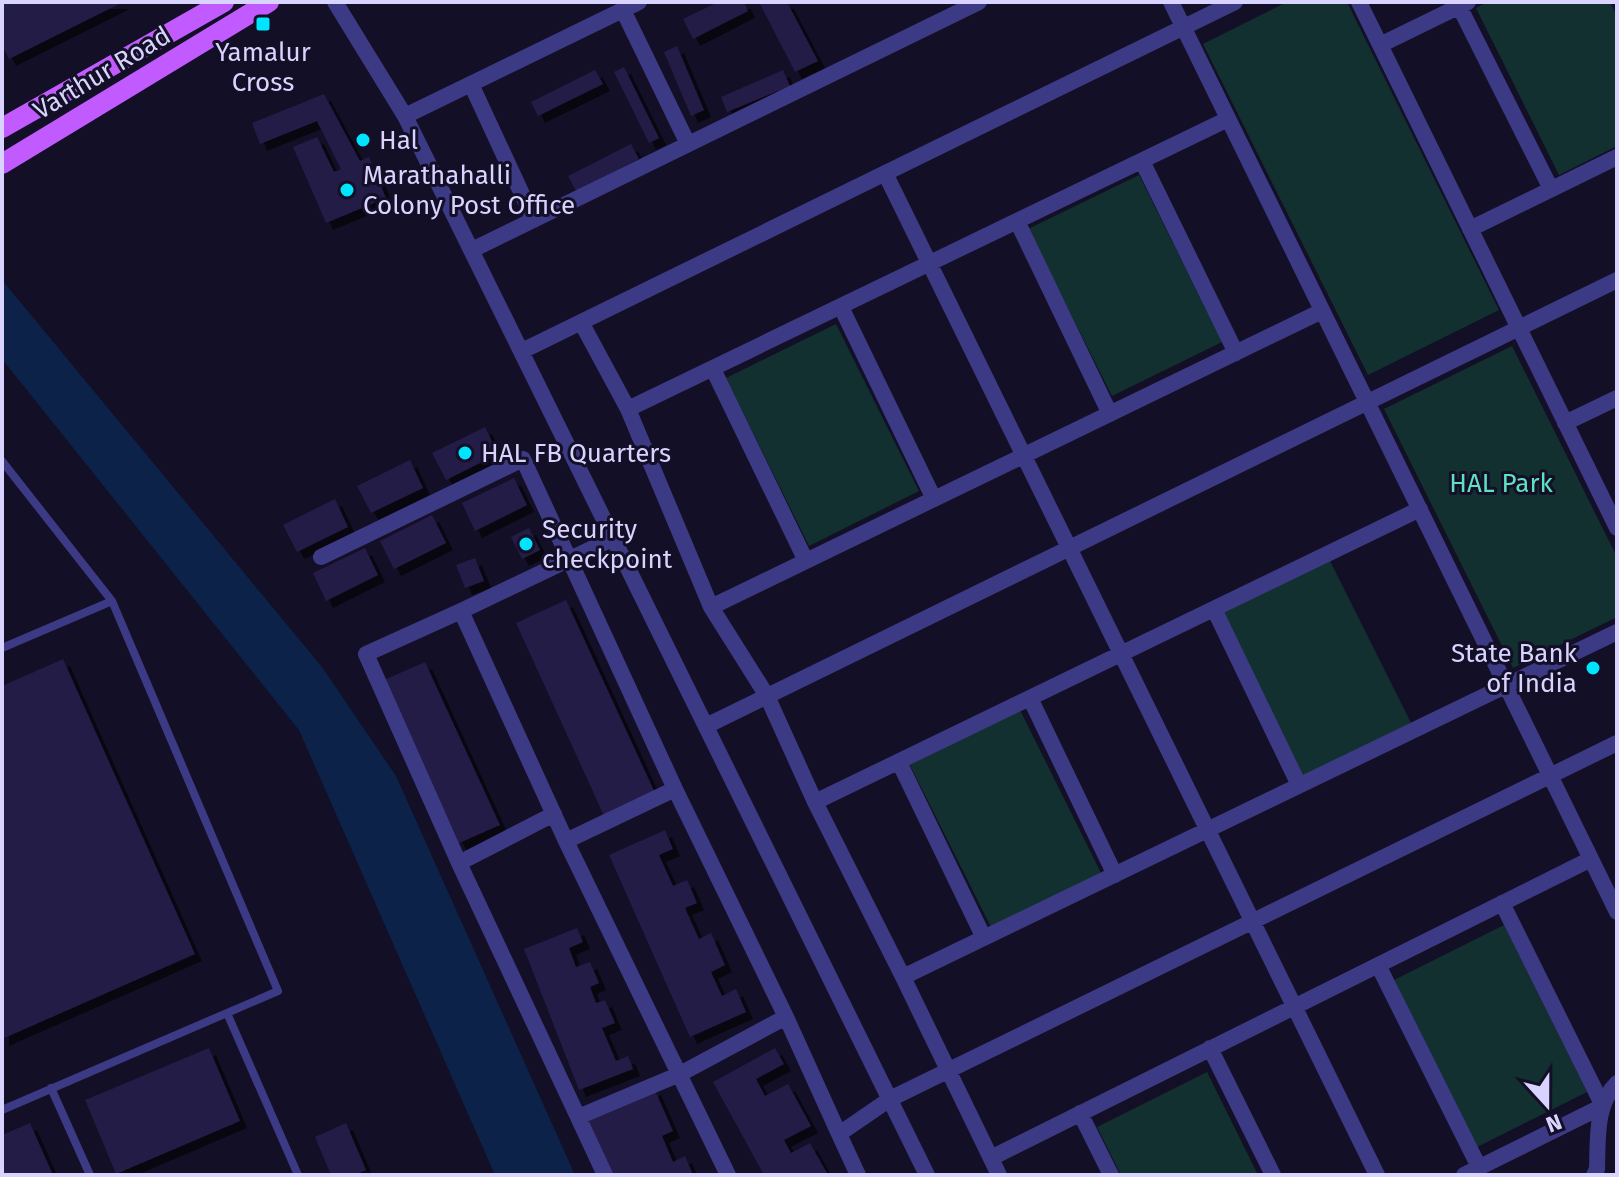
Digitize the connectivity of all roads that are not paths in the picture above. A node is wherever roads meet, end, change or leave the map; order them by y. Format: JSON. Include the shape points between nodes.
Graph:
{"nodes":[{"id":1,"x":224,"y":2,"type":"edge"},
{"id":2,"x":269,"y":2,"type":"edge"},
{"id":3,"x":335,"y":2,"type":"edge"},
{"id":4,"x":639,"y":2,"type":"edge"},
{"id":5,"x":979,"y":2,"type":"edge"},
{"id":6,"x":1171,"y":2,"type":"edge"},
{"id":7,"x":1235,"y":2,"type":"edge"},
{"id":8,"x":1359,"y":2,"type":"edge"},
{"id":9,"x":1464,"y":4,"type":"edge"},
{"id":10,"x":623,"y":10,"type":"junction"},
{"id":11,"x":1183,"y":27,"type":"junction"},
{"id":12,"x":1380,"y":45,"type":"junction"},
{"id":13,"x":471,"y":84,"type":"junction"},
{"id":14,"x":405,"y":116,"type":"junction"},
{"id":15,"x":1228,"y":119,"type":"junction"},
{"id":16,"x":2,"y":128,"type":"edge"},
{"id":17,"x":688,"y":144,"type":"junction"},
{"id":18,"x":1617,"y":157,"type":"edge"},
{"id":19,"x":1142,"y":161,"type":"junction"},
{"id":20,"x":2,"y":164,"type":"edge"},
{"id":21,"x":885,"y":173,"type":"junction"},
{"id":22,"x":1551,"y":189,"type":"junction"},
{"id":23,"x":534,"y":220,"type":"junction"},
{"id":24,"x":1017,"y":221,"type":"junction"},
{"id":25,"x":1470,"y":229,"type":"junction"},
{"id":26,"x":472,"y":250,"type":"junction"},
{"id":27,"x":930,"y":264,"type":"junction"},
{"id":28,"x":1617,"y":280,"type":"edge"},
{"id":29,"x":841,"y":307,"type":"junction"},
{"id":30,"x":1322,"y":311,"type":"junction"},
{"id":31,"x":581,"y":322,"type":"junction"},
{"id":32,"x":1519,"y":328,"type":"junction"},
{"id":33,"x":522,"y":351,"type":"junction"},
{"id":34,"x":1236,"y":353,"type":"junction"},
{"id":35,"x":713,"y":369,"type":"junction"},
{"id":36,"x":1617,"y":398,"type":"edge"},
{"id":37,"x":1367,"y":402,"type":"junction"},
{"id":38,"x":628,"y":409,"type":"junction"},
{"id":39,"x":1110,"y":414,"type":"junction"},
{"id":40,"x":1565,"y":423,"type":"junction"},
{"id":41,"x":1024,"y":456,"type":"junction"},
{"id":42,"x":2,"y":461,"type":"edge"},
{"id":43,"x":934,"y":499,"type":"junction"},
{"id":44,"x":1420,"y":509,"type":"junction"},
{"id":45,"x":1617,"y":528,"type":"edge"},
{"id":46,"x":614,"y":538,"type":"junction"},
{"id":47,"x":1069,"y":548,"type":"junction"},
{"id":48,"x":321,"y":557,"type":"dead end"},
{"id":49,"x":570,"y":560,"type":"junction"},
{"id":50,"x":806,"y":561,"type":"junction"},
{"id":51,"x":112,"y":601,"type":"junction"},
{"id":52,"x":711,"y":607,"type":"junction"},
{"id":53,"x":1214,"y":609,"type":"junction"},
{"id":54,"x":461,"y":611,"type":"junction"},
{"id":55,"x":1617,"y":632,"type":"edge"},
{"id":56,"x":2,"y":648,"type":"edge"},
{"id":57,"x":1121,"y":654,"type":"junction"},
{"id":58,"x":1506,"y":685,"type":"junction"},
{"id":59,"x":767,"y":696,"type":"junction"},
{"id":60,"x":1030,"y":698,"type":"junction"},
{"id":61,"x":706,"y":726,"type":"junction"},
{"id":62,"x":1617,"y":743,"type":"edge"},
{"id":63,"x":899,"y":762,"type":"junction"},
{"id":64,"x":1550,"y":775,"type":"junction"},
{"id":65,"x":1299,"y":785,"type":"junction"},
{"id":66,"x":675,"y":789,"type":"junction"},
{"id":67,"x":815,"y":802,"type":"junction"},
{"id":68,"x":554,"y":814,"type":"junction"},
{"id":69,"x":1207,"y":830,"type":"junction"},
{"id":70,"x":566,"y":841,"type":"junction"},
{"id":71,"x":1591,"y":859,"type":"junction"},
{"id":72,"x":459,"y":863,"type":"junction"},
{"id":73,"x":1115,"y":875,"type":"junction"},
{"id":74,"x":1502,"y":903,"type":"junction"},
{"id":75,"x":1617,"y":912,"type":"edge"},
{"id":76,"x":1252,"y":921,"type":"junction"},
{"id":77,"x":984,"y":938,"type":"junction"},
{"id":78,"x":1378,"y":965,"type":"junction"},
{"id":79,"x":903,"y":977,"type":"junction"},
{"id":80,"x":1294,"y":1007,"type":"junction"},
{"id":81,"x":227,"y":1013,"type":"junction"},
{"id":82,"x":786,"y":1017,"type":"junction"},
{"id":83,"x":1210,"y":1048,"type":"junction"},
{"id":84,"x":948,"y":1070,"type":"junction"},
{"id":85,"x":680,"y":1074,"type":"junction"},
{"id":86,"x":1617,"y":1083,"type":"edge"},
{"id":87,"x":51,"y":1088,"type":"junction"},
{"id":88,"x":890,"y":1099,"type":"junction"},
{"id":89,"x":1603,"y":1106,"type":"junction"},
{"id":90,"x":2,"y":1110,"type":"edge"},
{"id":91,"x":1080,"y":1113,"type":"junction"},
{"id":92,"x":578,"y":1117,"type":"junction"},
{"id":93,"x":839,"y":1134,"type":"junction"},
{"id":94,"x":991,"y":1158,"type":"junction"},
{"id":95,"x":1472,"y":1171,"type":"edge"},
{"id":96,"x":90,"y":1175,"type":"edge"},
{"id":97,"x":298,"y":1175,"type":"edge"},
{"id":98,"x":605,"y":1175,"type":"edge"},
{"id":99,"x":728,"y":1175,"type":"edge"},
{"id":100,"x":858,"y":1175,"type":"edge"},
{"id":101,"x":927,"y":1175,"type":"edge"},
{"id":102,"x":999,"y":1175,"type":"edge"},
{"id":103,"x":1111,"y":1175,"type":"edge"},
{"id":104,"x":1273,"y":1175,"type":"edge"},
{"id":105,"x":1377,"y":1175,"type":"edge"},
{"id":106,"x":1594,"y":1175,"type":"edge"}],
"edges":[{"from":1,"to":16,"type":"main road","name":"Varthur Road"},
{"from":2,"to":20,"type":"main road","name":"Varthur Road"},
{"from":3,"to":14,"type":"street"},
{"from":4,"to":10,"type":"street"},
{"from":5,"to":17,"type":"street"},
{"from":6,"to":11,"type":"street"},
{"from":7,"to":11,"type":"street"},
{"from":8,"to":12,"type":"street"},
{"from":9,"to":12,"type":"street"},
{"from":9,"to":22,"type":"street"},
{"from":10,"to":13,"type":"street"},
{"from":10,"to":17,"type":"street"},
{"from":11,"to":15,"type":"street"},
{"from":11,"to":21,"type":"street"},
{"from":12,"to":25,"type":"street"},
{"from":13,"to":14,"type":"street"},
{"from":13,"to":23,"type":"street"},
{"from":14,"to":26,"type":"street"},
{"from":15,"to":19,"type":"street"},
{"from":15,"to":30,"type":"street"},
{"from":17,"to":23,"type":"street"},
{"from":18,"to":22,"type":"street"},
{"from":19,"to":24,"type":"street"},
{"from":19,"to":34,"type":"street"},
{"from":21,"to":27,"type":"street"},
{"from":21,"to":31,"type":"street"},
{"from":22,"to":25,"type":"street"},
{"from":23,"to":26,"type":"street"},
{"from":24,"to":27,"type":"street"},
{"from":24,"to":39,"type":"street"},
{"from":25,"to":32,"type":"street"},
{"from":26,"to":33,"type":"street"},
{"from":27,"to":29,"type":"street"},
{"from":27,"to":41,"type":"street"},
{"from":28,"to":32,"type":"street"},
{"from":29,"to":35,"type":"street"},
{"from":29,"to":43,"type":"street"},
{"from":30,"to":34,"type":"street"},
{"from":30,"to":37,"type":"street"},
{"from":31,"to":33,"type":"street"},
{"from":31,"to":38,"type":"street"},
{"from":32,"to":37,"type":"street"},
{"from":32,"to":40,"type":"street"},
{"from":33,"to":46,"type":"street"},
{"from":34,"to":39,"type":"street"},
{"from":35,"to":38,"type":"street"},
{"from":35,"to":50,"type":"street"},
{"from":36,"to":40,"type":"street"},
{"from":37,"to":44,"type":"street"},
{"from":37,"to":47,"type":"street"},
{"from":38,"to":52,"type":"street"},
{"from":39,"to":41,"type":"street"},
{"from":40,"to":45,"type":"street"},
{"from":41,"to":43,"type":"street"},
{"from":41,"to":47,"type":"street"},
{"from":42,"to":51,"type":"lane"},
{"from":43,"to":50,"type":"street"},
{"from":44,"to":53,"type":"street"},
{"from":44,"to":58,"type":"street"},
{"from":46,"to":49,"type":"street"},
{"from":46,"to":61,"type":"street"},
{"from":47,"to":57,"type":"street"},
{"from":47,"to":59,"type":"street"},
{"from":48,"to":49,"type":"street","via":[[523,459]]},
{"from":49,"to":54,"type":"street"},
{"from":49,"to":66,"type":"street"},
{"from":50,"to":52,"type":"street"},
{"from":51,"to":56,"type":"lane"},
{"from":51,"to":81,"type":"lane","via":[[278,991]]},
{"from":52,"to":59,"type":"street"},
{"from":53,"to":57,"type":"street"},
{"from":53,"to":65,"type":"street"},
{"from":54,"to":68,"type":"street"},
{"from":54,"to":72,"type":"street","via":[[366,654]]},
{"from":55,"to":58,"type":"street"},
{"from":57,"to":60,"type":"street"},
{"from":57,"to":69,"type":"street"},
{"from":58,"to":64,"type":"street"},
{"from":58,"to":65,"type":"street"},
{"from":59,"to":61,"type":"street"},
{"from":59,"to":67,"type":"street"},
{"from":60,"to":63,"type":"street"},
{"from":60,"to":73,"type":"street"},
{"from":61,"to":88,"type":"street"},
{"from":62,"to":64,"type":"street"},
{"from":63,"to":67,"type":"street"},
{"from":63,"to":77,"type":"street"},
{"from":64,"to":71,"type":"street"},
{"from":64,"to":76,"type":"street"},
{"from":65,"to":69,"type":"street"},
{"from":66,"to":70,"type":"street"},
{"from":66,"to":82,"type":"street"},
{"from":67,"to":79,"type":"street"},
{"from":68,"to":70,"type":"street"},
{"from":68,"to":72,"type":"street"},
{"from":69,"to":73,"type":"street"},
{"from":69,"to":76,"type":"street"},
{"from":70,"to":85,"type":"street"},
{"from":71,"to":74,"type":"street"},
{"from":71,"to":75,"type":"street"},
{"from":72,"to":92,"type":"street"},
{"from":73,"to":77,"type":"street"},
{"from":74,"to":78,"type":"street"},
{"from":74,"to":89,"type":"street"},
{"from":76,"to":80,"type":"street"},
{"from":76,"to":84,"type":"street"},
{"from":77,"to":79,"type":"street"},
{"from":78,"to":80,"type":"street"},
{"from":78,"to":95,"type":"street"},
{"from":79,"to":84,"type":"street"},
{"from":80,"to":83,"type":"street"},
{"from":80,"to":105,"type":"street"},
{"from":81,"to":87,"type":"lane"},
{"from":81,"to":97,"type":"lane"},
{"from":82,"to":85,"type":"street"},
{"from":82,"to":93,"type":"street"},
{"from":83,"to":91,"type":"street"},
{"from":83,"to":104,"type":"street"},
{"from":84,"to":88,"type":"street"},
{"from":84,"to":94,"type":"street"},
{"from":85,"to":92,"type":"street"},
{"from":85,"to":99,"type":"street"},
{"from":86,"to":89,"type":"street"},
{"from":87,"to":90,"type":"lane"},
{"from":87,"to":96,"type":"lane"},
{"from":88,"to":93,"type":"street"},
{"from":88,"to":101,"type":"street"},
{"from":89,"to":95,"type":"street"},
{"from":89,"to":106,"type":"street"},
{"from":91,"to":94,"type":"street"},
{"from":91,"to":103,"type":"street"},
{"from":92,"to":98,"type":"street"},
{"from":93,"to":100,"type":"street"},
{"from":94,"to":102,"type":"street"}]}
